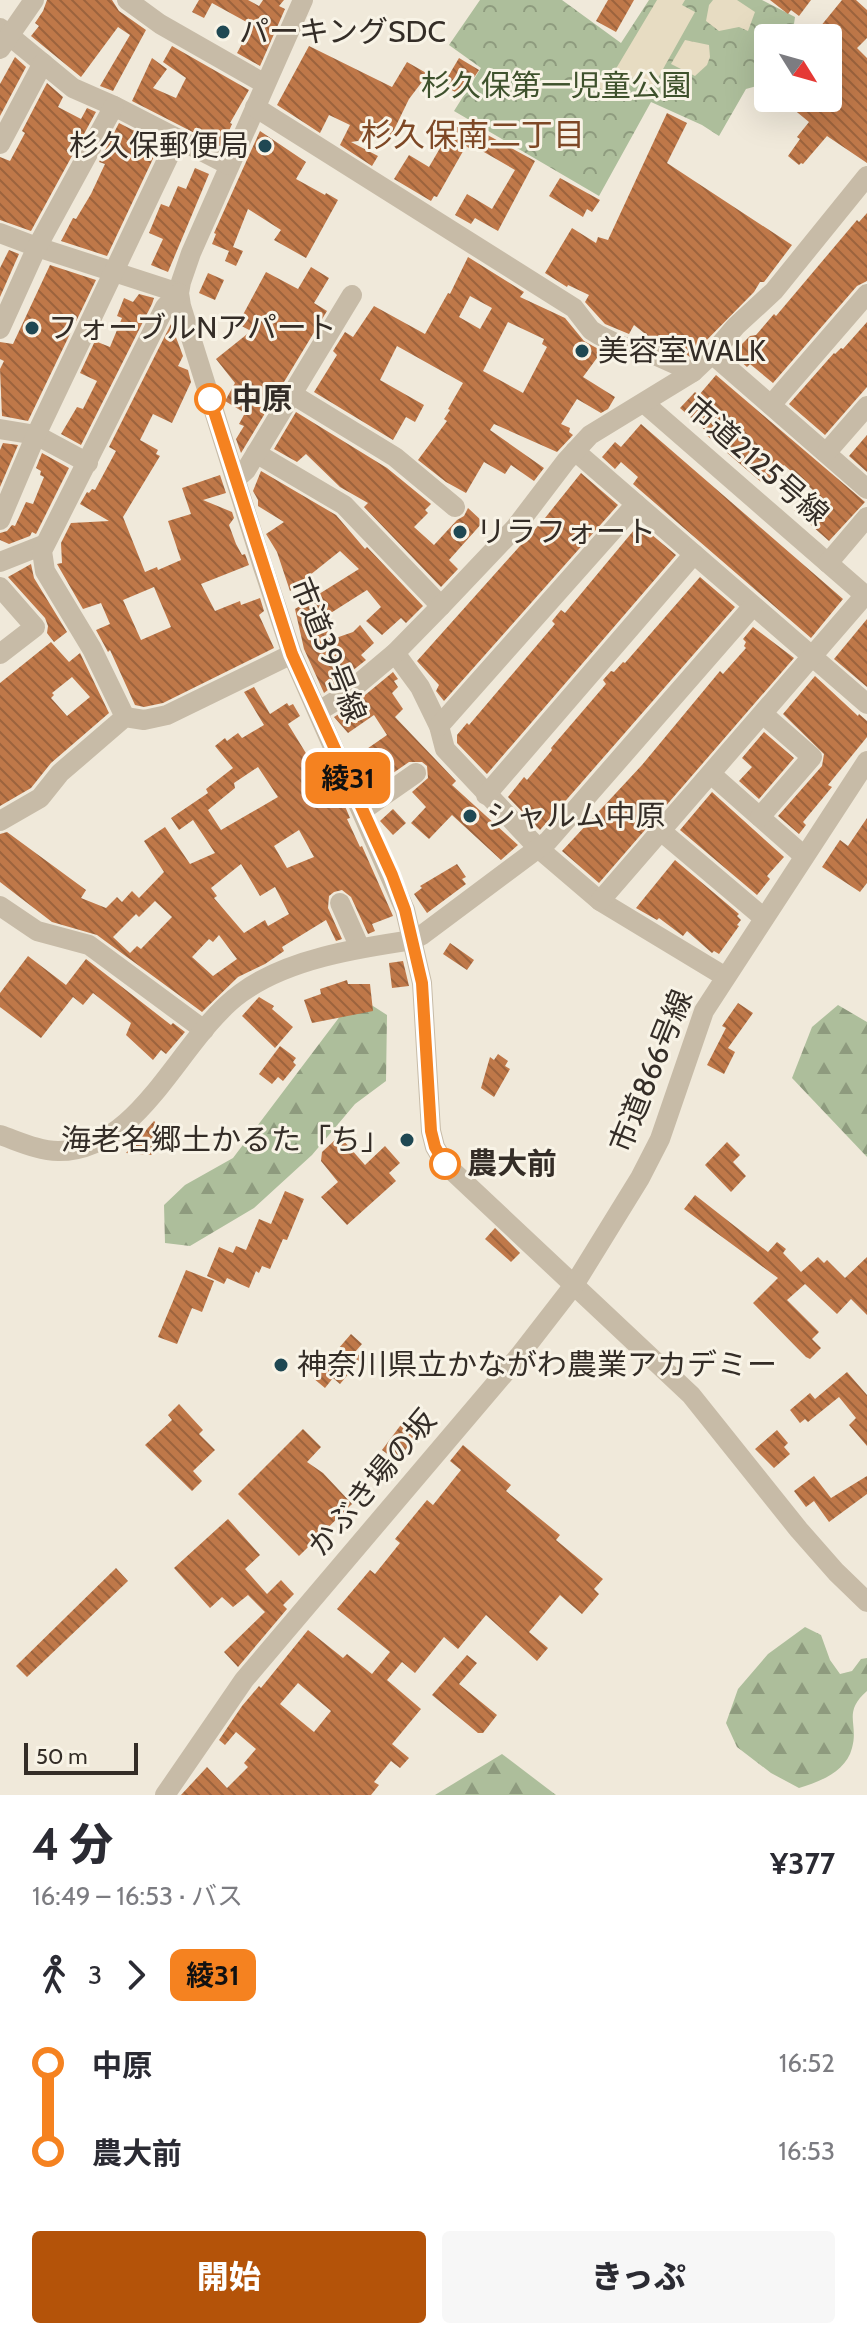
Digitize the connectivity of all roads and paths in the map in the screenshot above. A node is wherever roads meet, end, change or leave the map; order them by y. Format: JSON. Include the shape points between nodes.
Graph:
{"nodes":[{"id":1,"x":34,"y":0,"type":"edge"},
{"id":2,"x":127,"y":0,"type":"edge"},
{"id":3,"x":295,"y":3,"type":"edge"},
{"id":4,"x":3,"y":37,"type":"edge"},
{"id":5,"x":43,"y":63,"type":"junction"},
{"id":6,"x":265,"y":84,"type":"junction"},
{"id":7,"x":114,"y":106,"type":"junction"},
{"id":8,"x":255,"y":107,"type":"junction"},
{"id":9,"x":177,"y":139,"type":"junction"},
{"id":10,"x":0,"y":144,"type":"edge"},
{"id":11,"x":229,"y":165,"type":"junction"},
{"id":12,"x":867,"y":176,"type":"edge"},
{"id":13,"x":0,"y":233,"type":"edge"},
{"id":14,"x":37,"y":247,"type":"junction"},
{"id":15,"x":114,"y":271,"type":"junction"},
{"id":16,"x":179,"y":293,"type":"junction"},
{"id":17,"x":867,"y":294,"type":"edge"},
{"id":18,"x":352,"y":295,"type":"dead end"},
{"id":19,"x":0,"y":329,"type":"edge"},
{"id":20,"x":712,"y":354,"type":"junction"},
{"id":21,"x":693,"y":372,"type":"junction"},
{"id":22,"x":292,"y":394,"type":"junction"},
{"id":23,"x":644,"y":403,"type":"junction"},
{"id":24,"x":771,"y":405,"type":"junction"},
{"id":25,"x":867,"y":406,"type":"edge"},
{"id":26,"x":0,"y":429,"type":"edge"},
{"id":27,"x":36,"y":435,"type":"junction"},
{"id":28,"x":575,"y":451,"type":"junction"},
{"id":29,"x":256,"y":453,"type":"junction"},
{"id":30,"x":826,"y":453,"type":"junction"},
{"id":31,"x":88,"y":463,"type":"junction"},
{"id":32,"x":236,"y":479,"type":"junction"},
{"id":33,"x":867,"y":489,"type":"edge"},
{"id":34,"x":636,"y":504,"type":"junction"},
{"id":35,"x":455,"y":507,"type":"dead end"},
{"id":36,"x":867,"y":517,"type":"edge"},
{"id":37,"x":0,"y":520,"type":"edge"},
{"id":38,"x":43,"y":545,"type":"junction"},
{"id":39,"x":694,"y":554,"type":"junction"},
{"id":40,"x":0,"y":562,"type":"edge"},
{"id":41,"x":828,"y":563,"type":"junction"},
{"id":42,"x":0,"y":587,"type":"edge"},
{"id":43,"x":866,"y":596,"type":"edge"},
{"id":44,"x":441,"y":606,"type":"junction"},
{"id":45,"x":753,"y":606,"type":"junction"},
{"id":46,"x":395,"y":653,"type":"junction"},
{"id":47,"x":0,"y":654,"type":"edge"},
{"id":48,"x":292,"y":654,"type":"junction"},
{"id":49,"x":812,"y":657,"type":"junction"},
{"id":50,"x":867,"y":704,"type":"edge"},
{"id":51,"x":319,"y":711,"type":"junction"},
{"id":52,"x":763,"y":714,"type":"junction"},
{"id":53,"x":125,"y":717,"type":"junction"},
{"id":54,"x":439,"y":726,"type":"junction"},
{"id":55,"x":866,"y":764,"type":"edge"},
{"id":56,"x":416,"y":773,"type":"dead end"},
{"id":57,"x":711,"y":774,"type":"junction"},
{"id":58,"x":486,"y":795,"type":"junction"},
{"id":59,"x":363,"y":810,"type":"junction"},
{"id":60,"x":760,"y":817,"type":"junction"},
{"id":61,"x":0,"y":821,"type":"edge"},
{"id":62,"x":661,"y":831,"type":"junction"},
{"id":63,"x":538,"y":848,"type":"junction"},
{"id":64,"x":804,"y":856,"type":"junction"},
{"id":65,"x":600,"y":901,"type":"junction"},
{"id":66,"x":340,"y":903,"type":"dead end"},
{"id":67,"x":0,"y":906,"type":"edge"},
{"id":68,"x":764,"y":918,"type":"junction"},
{"id":69,"x":413,"y":940,"type":"junction"},
{"id":70,"x":360,"y":948,"type":"junction"},
{"id":71,"x":724,"y":976,"type":"junction"},
{"id":72,"x":204,"y":1030,"type":"junction"},
{"id":73,"x":0,"y":1135,"type":"edge"},
{"id":74,"x":574,"y":1285,"type":"junction"},
{"id":75,"x":867,"y":1602,"type":"edge"},
{"id":76,"x":165,"y":1795,"type":"edge"}],
"edges":[{"from":1,"to":4,"type":"street"},
{"from":2,"to":6,"type":"street"},
{"from":3,"to":6,"type":"street"},
{"from":4,"to":5,"type":"street"},
{"from":5,"to":7,"type":"street","via":[[73,88]]},
{"from":5,"to":10,"type":"street"},
{"from":6,"to":8,"type":"street"},
{"from":7,"to":9,"type":"street"},
{"from":7,"to":14,"type":"street"},
{"from":8,"to":11,"type":"street"},
{"from":8,"to":21,"type":"street","via":[[574,308],[599,335]]},
{"from":9,"to":11,"type":"street"},
{"from":9,"to":15,"type":"street"},
{"from":11,"to":16,"type":"street"},
{"from":12,"to":20,"type":"street","via":[[774,291]]},
{"from":13,"to":14,"type":"street"},
{"from":14,"to":15,"type":"street"},
{"from":14,"to":19,"type":"street"},
{"from":15,"to":16,"type":"street"},
{"from":15,"to":27,"type":"street"},
{"from":16,"to":31,"type":"street","via":[[165,307]]},
{"from":16,"to":32,"type":"street","name":"市道39号線"},
{"from":17,"to":24,"type":"street"},
{"from":18,"to":22,"type":"street"},
{"from":20,"to":21,"type":"street"},
{"from":20,"to":24,"type":"street"},
{"from":21,"to":23,"type":"street"},
{"from":22,"to":29,"type":"street"},
{"from":22,"to":35,"type":"street","via":[[395,457]]},
{"from":23,"to":28,"type":"street","via":[[590,435]]},
{"from":23,"to":41,"type":"street","name":"市道2125号線"},
{"from":24,"to":30,"type":"street"},
{"from":25,"to":30,"type":"street"},
{"from":26,"to":27,"type":"street"},
{"from":27,"to":31,"type":"street"},
{"from":27,"to":37,"type":"street"},
{"from":28,"to":34,"type":"street"},
{"from":28,"to":44,"type":"street","via":[[515,528]]},
{"from":29,"to":32,"type":"street"},
{"from":29,"to":44,"type":"street","via":[[344,505]]},
{"from":30,"to":33,"type":"street"},
{"from":31,"to":38,"type":"street"},
{"from":32,"to":48,"type":"street","name":"市道39号線"},
{"from":34,"to":39,"type":"street"},
{"from":34,"to":54,"type":"street"},
{"from":36,"to":41,"type":"street"},
{"from":38,"to":40,"type":"street"},
{"from":38,"to":53,"type":"street","via":[[45,571]]},
{"from":39,"to":45,"type":"street"},
{"from":39,"to":58,"type":"street"},
{"from":41,"to":43,"type":"street","name":"市道2125号線"},
{"from":42,"to":47,"type":"street","via":[[35,627]]},
{"from":43,"to":49,"type":"street"},
{"from":44,"to":46,"type":"street"},
{"from":45,"to":49,"type":"street"},
{"from":45,"to":63,"type":"street"},
{"from":46,"to":51,"type":"street"},
{"from":46,"to":54,"type":"street"},
{"from":48,"to":51,"type":"street","name":"市道39号線"},
{"from":48,"to":53,"type":"street","via":[[167,715]]},
{"from":49,"to":50,"type":"street"},
{"from":49,"to":52,"type":"street"},
{"from":51,"to":59,"type":"street","name":"市道39号線"},
{"from":52,"to":57,"type":"street"},
{"from":52,"to":60,"type":"street","via":[[812,757]]},
{"from":53,"to":61,"type":"street","via":[[60,773],[40,798]]},
{"from":54,"to":58,"type":"street","via":[[445,749]]},
{"from":55,"to":64,"type":"street","name":"市道866号線"},
{"from":56,"to":59,"type":"street"},
{"from":57,"to":60,"type":"street"},
{"from":57,"to":62,"type":"street"},
{"from":58,"to":63,"type":"street"},
{"from":59,"to":69,"type":"street","name":"市道39号線"},
{"from":60,"to":64,"type":"street"},
{"from":62,"to":65,"type":"street"},
{"from":62,"to":68,"type":"street"},
{"from":63,"to":65,"type":"street"},
{"from":63,"to":69,"type":"street"},
{"from":64,"to":68,"type":"street","name":"市道866号線"},
{"from":65,"to":71,"type":"street"},
{"from":66,"to":70,"type":"street"},
{"from":67,"to":72,"type":"street","via":[[37,931],[89,945]]},
{"from":68,"to":71,"type":"street","name":"市道866号線"},
{"from":69,"to":70,"type":"street"},
{"from":69,"to":74,"type":"street","name":"市道39号線","via":[[422,983],[435,1147],[445,1164]]},
{"from":70,"to":72,"type":"street","via":[[260,981],[238,994]]},
{"from":71,"to":74,"type":"street","name":"市道866号線","via":[[693,1037],[660,1139]]},
{"from":72,"to":73,"type":"street","via":[[128,1123],[108,1139],[60,1152]]},
{"from":74,"to":75,"type":"street","name":"市道39号線","via":[[691,1395],[799,1530]]},
{"from":74,"to":76,"type":"street","name":"かぶき場の坂","via":[[244,1680]]}]}
